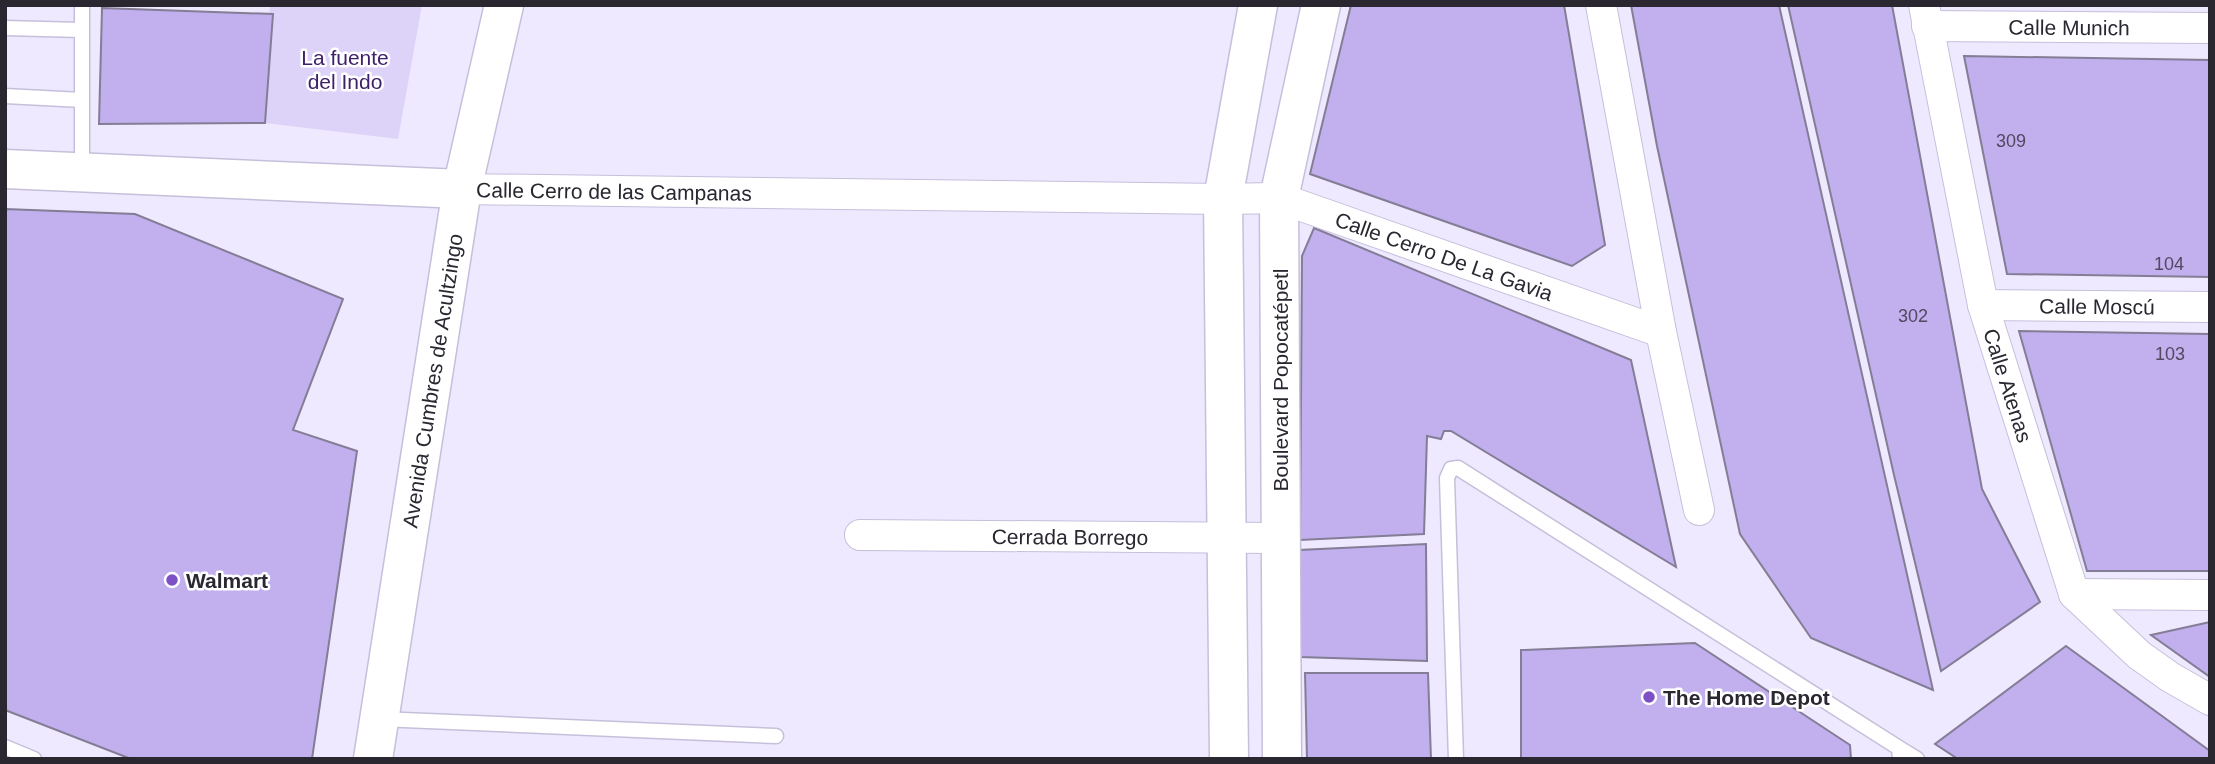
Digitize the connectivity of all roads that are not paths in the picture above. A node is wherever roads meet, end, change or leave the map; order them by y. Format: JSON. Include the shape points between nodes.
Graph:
{"nodes":[{"id":1,"x":82,"y":5,"type":"edge"},
{"id":2,"x":503,"y":5,"type":"edge"},
{"id":3,"x":1258,"y":5,"type":"edge"},
{"id":4,"x":1321,"y":5,"type":"edge"},
{"id":5,"x":1601,"y":5,"type":"edge"},
{"id":6,"x":1926,"y":16,"type":"edge"},
{"id":7,"x":5,"y":28,"type":"edge"},
{"id":8,"x":2210,"y":28,"type":"edge"},
{"id":9,"x":81,"y":30,"type":"junction"},
{"id":10,"x":5,"y":96,"type":"edge"},
{"id":11,"x":82,"y":100,"type":"junction"},
{"id":12,"x":5,"y":169,"type":"edge"},
{"id":13,"x":82,"y":172,"type":"junction"},
{"id":14,"x":462,"y":189,"type":"junction"},
{"id":15,"x":1279,"y":198,"type":"junction"},
{"id":16,"x":1223,"y":200,"type":"junction"},
{"id":17,"x":1983,"y":305,"type":"junction"},
{"id":18,"x":2210,"y":307,"type":"edge"},
{"id":19,"x":1661,"y":332,"type":"junction"},
{"id":20,"x":1699,"y":510,"type":"dead end"},
{"id":21,"x":860,"y":535,"type":"dead end"},
{"id":22,"x":1227,"y":538,"type":"junction"},
{"id":23,"x":1280,"y":538,"type":"junction"},
{"id":24,"x":2074,"y":594,"type":"junction"},
{"id":25,"x":2210,"y":595,"type":"edge"},
{"id":26,"x":2210,"y":700,"type":"edge"},
{"id":27,"x":379,"y":719,"type":"junction"},
{"id":28,"x":776,"y":736,"type":"dead end"},
{"id":29,"x":5,"y":747,"type":"edge"},
{"id":30,"x":1900,"y":753,"type":"edge"},
{"id":31,"x":34,"y":759,"type":"edge"},
{"id":32,"x":373,"y":759,"type":"edge"},
{"id":33,"x":1229,"y":759,"type":"edge"},
{"id":34,"x":1282,"y":759,"type":"edge"},
{"id":35,"x":1456,"y":759,"type":"edge"},
{"id":36,"x":1917,"y":759,"type":"edge"}],
"edges":[{"from":1,"to":9,"type":"lane"},
{"from":2,"to":14,"type":"street","name":"Avenida Cumbres de Acultzingo"},
{"from":3,"to":16,"type":"street"},
{"from":4,"to":15,"type":"street","name":"Boulevard Popocatépetl"},
{"from":5,"to":19,"type":"street"},
{"from":6,"to":8,"type":"street","name":"Calle Munich"},
{"from":6,"to":17,"type":"street","name":"Calle Atenas"},
{"from":7,"to":9,"type":"lane"},
{"from":9,"to":11,"type":"lane"},
{"from":10,"to":11,"type":"lane"},
{"from":11,"to":13,"type":"lane"},
{"from":12,"to":13,"type":"street","name":"Calle Cerro de las Campanas"},
{"from":13,"to":14,"type":"street","name":"Calle Cerro de las Campanas"},
{"from":14,"to":16,"type":"street","name":"Calle Cerro de las Campanas"},
{"from":14,"to":27,"type":"street","name":"Avenida Cumbres de Acultzingo"},
{"from":15,"to":16,"type":"street","name":"Calle Cerro De La Gavia"},
{"from":15,"to":19,"type":"street","name":"Calle Cerro De La Gavia"},
{"from":15,"to":23,"type":"street","name":"Boulevard Popocatépetl"},
{"from":16,"to":22,"type":"street"},
{"from":17,"to":18,"type":"street","name":"Calle Moscú"},
{"from":17,"to":24,"type":"street","name":"Calle Atenas"},
{"from":19,"to":20,"type":"street"},
{"from":21,"to":22,"type":"street","name":"Cerrada Borrego"},
{"from":22,"to":23,"type":"street","name":"Cerrada Borrego"},
{"from":22,"to":33,"type":"street"},
{"from":23,"to":34,"type":"street","name":"Boulevard Popocatépetl"},
{"from":24,"to":25,"type":"street"},
{"from":24,"to":26,"type":"street","name":"Calle Atenas","via":[[2139,655]]},
{"from":27,"to":28,"type":"lane"},
{"from":27,"to":32,"type":"street","name":"Avenida Cumbres de Acultzingo"},
{"from":29,"to":31,"type":"lane"},
{"from":30,"to":35,"type":"lane","via":[[1458,468],[1451,469],[1447,478]]},
{"from":30,"to":36,"type":"lane"}]}
